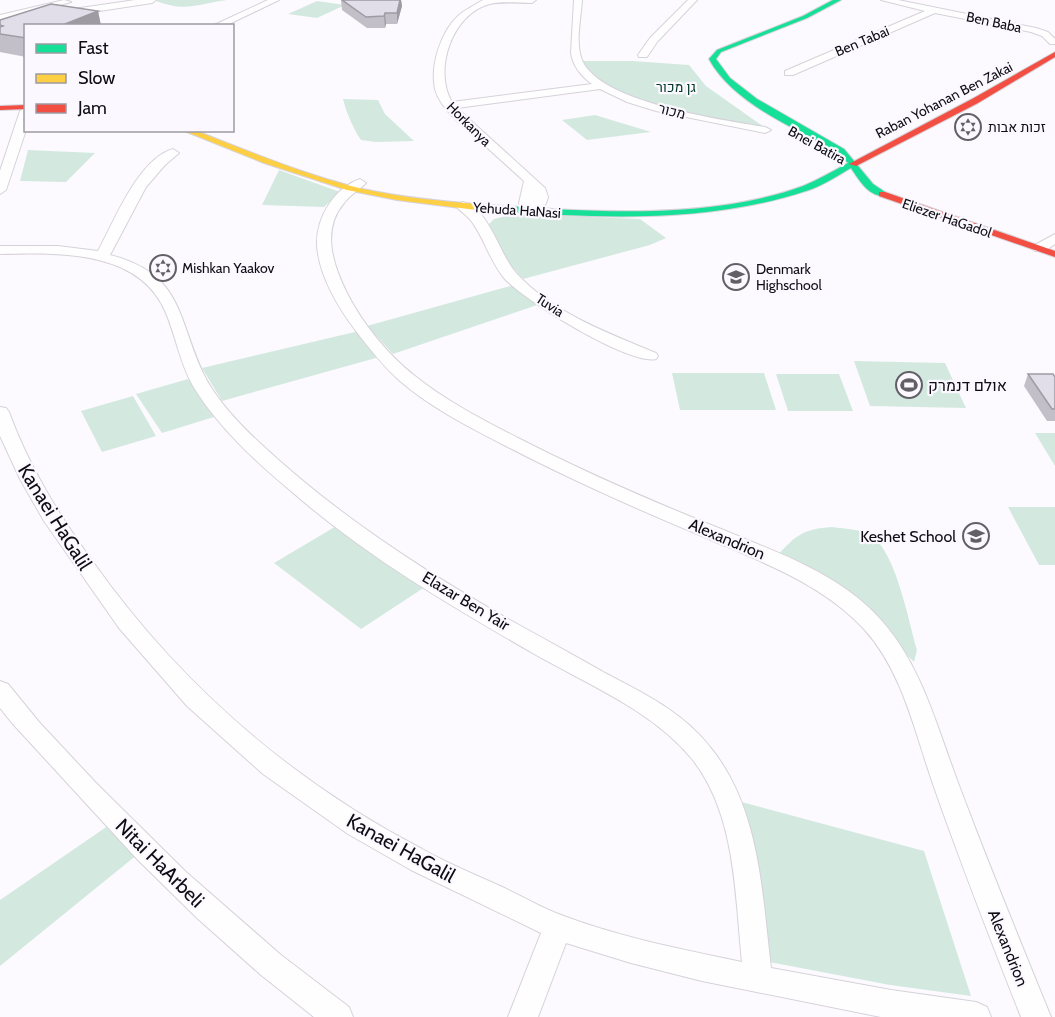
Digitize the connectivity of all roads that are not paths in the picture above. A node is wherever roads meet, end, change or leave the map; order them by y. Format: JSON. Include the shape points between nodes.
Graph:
{"nodes":[{"id":1,"x":76,"y":0,"type":"edge"},
{"id":2,"x":152,"y":0,"type":"edge"},
{"id":3,"x":274,"y":0,"type":"edge"},
{"id":4,"x":532,"y":0,"type":"edge"},
{"id":5,"x":578,"y":0,"type":"edge"},
{"id":6,"x":693,"y":0,"type":"edge"},
{"id":7,"x":829,"y":0,"type":"edge"},
{"id":8,"x":838,"y":0,"type":"edge"},
{"id":9,"x":885,"y":0,"type":"edge"},
{"id":10,"x":488,"y":1,"type":"edge"},
{"id":11,"x":934,"y":10,"type":"junction"},
{"id":12,"x":0,"y":18,"type":"edge"},
{"id":13,"x":45,"y":18,"type":"edge"},
{"id":14,"x":220,"y":24,"type":"edge"},
{"id":15,"x":1054,"y":42,"type":"edge"},
{"id":16,"x":643,"y":55,"type":"dead end"},
{"id":17,"x":789,"y":73,"type":"dead end"},
{"id":18,"x":601,"y":86,"type":"junction"},
{"id":19,"x":449,"y":106,"type":"junction"},
{"id":20,"x":0,"y":108,"type":"edge"},
{"id":21,"x":24,"y":111,"type":"edge"},
{"id":22,"x":24,"y":111,"type":"edge"},
{"id":23,"x":0,"y":113,"type":"edge"},
{"id":24,"x":24,"y":114,"type":"edge"},
{"id":25,"x":919,"y":114,"type":"dead end"},
{"id":26,"x":765,"y":130,"type":"dead end"},
{"id":27,"x":191,"y":132,"type":"edge"},
{"id":28,"x":215,"y":132,"type":"edge"},
{"id":29,"x":814,"y":137,"type":"junction"},
{"id":30,"x":0,"y":138,"type":"edge"},
{"id":31,"x":17,"y":138,"type":"junction"},
{"id":32,"x":173,"y":153,"type":"dead end"},
{"id":33,"x":835,"y":156,"type":"junction"},
{"id":34,"x":851,"y":164,"type":"junction"},
{"id":35,"x":791,"y":177,"type":"dead end"},
{"id":36,"x":827,"y":178,"type":"junction"},
{"id":37,"x":868,"y":185,"type":"junction"},
{"id":38,"x":354,"y":186,"type":"junction"},
{"id":39,"x":0,"y":189,"type":"edge"},
{"id":40,"x":463,"y":206,"type":"junction"},
{"id":41,"x":532,"y":206,"type":"junction"},
{"id":42,"x":512,"y":210,"type":"junction"},
{"id":43,"x":480,"y":222,"type":"junction"},
{"id":44,"x":1055,"y":238,"type":"edge"},
{"id":45,"x":1040,"y":248,"type":"junction"},
{"id":46,"x":0,"y":250,"type":"edge"},
{"id":47,"x":1055,"y":254,"type":"edge"},
{"id":48,"x":103,"y":255,"type":"junction"},
{"id":49,"x":650,"y":356,"type":"dead end"},
{"id":50,"x":0,"y":412,"type":"edge"},
{"id":51,"x":0,"y":690,"type":"edge"},
{"id":52,"x":558,"y":927,"type":"junction"},
{"id":53,"x":758,"y":979,"type":"junction"},
{"id":54,"x":338,"y":1017,"type":"edge"},
{"id":55,"x":523,"y":1017,"type":"edge"},
{"id":56,"x":976,"y":1017,"type":"edge"},
{"id":57,"x":1036,"y":1017,"type":"edge"}],
"edges":[{"from":1,"to":12,"type":"street"},
{"from":2,"to":13,"type":"street"},
{"from":3,"to":14,"type":"street"},
{"from":4,"to":10,"type":"street"},
{"from":5,"to":18,"type":"street","name":"מכור","via":[[574,44],[577,60],[585,75]]},
{"from":6,"to":16,"type":"street"},
{"from":7,"to":33,"type":"street","name":"Bnei Batira","via":[[717,47],[703,63],[707,72],[726,88]]},
{"from":8,"to":29,"type":"street","name":"Bnei Batira","via":[[719,51],[712,61],[732,86]]},
{"from":9,"to":11,"type":"street","name":"Ben Baba"},
{"from":10,"to":19,"type":"street","name":"Horkanya","via":[[461,18],[448,39],[440,87]]},
{"from":11,"to":15,"type":"street","name":"Ben Baba","via":[[1033,30]]},
{"from":11,"to":17,"type":"street","name":"Ben Tabai"},
{"from":15,"to":25,"type":"street","name":"Raban Yohanan Ben Zakai"},
{"from":15,"to":34,"type":"street","name":"Raban Yohanan Ben Zakai","via":[[975,101]]},
{"from":18,"to":19,"type":"street"},
{"from":18,"to":26,"type":"street","name":"מכור","via":[[663,109]]},
{"from":19,"to":41,"type":"street","name":"Horkanya","via":[[530,182]]},
{"from":20,"to":21,"type":"street"},
{"from":22,"to":23,"type":"street"},
{"from":24,"to":31,"type":"street"},
{"from":27,"to":38,"type":"street","name":"Yehuda HaNasi","via":[[277,165]]},
{"from":28,"to":38,"type":"street","name":"Yehuda HaNasi"},
{"from":29,"to":33,"type":"street","name":"Bnei Batira"},
{"from":29,"to":33,"type":"street","name":"Raban Yohanan Ben Zakai","via":[[855,142]]},
{"from":30,"to":31,"type":"street"},
{"from":31,"to":39,"type":"street"},
{"from":32,"to":48,"type":"street","via":[[147,174]]},
{"from":33,"to":34,"type":"street","name":"Bnei Batira"},
{"from":34,"to":36,"type":"street","name":"Yehuda HaNasi"},
{"from":34,"to":37,"type":"street","name":"Eliezer HaGadol"},
{"from":35,"to":41,"type":"street","name":"Yehuda HaNasi","via":[[755,191],[696,202],[616,208]]},
{"from":36,"to":37,"type":"street","via":[[852,179]]},
{"from":36,"to":41,"type":"street","name":"Yehuda HaNasi","via":[[783,195],[702,209],[618,215]]},
{"from":37,"to":45,"type":"street","name":"Eliezer HaGadol","via":[[903,203]]},
{"from":38,"to":40,"type":"street","name":"Yehuda HaNasi","via":[[395,198]]},
{"from":38,"to":41,"type":"street","name":"Yehuda HaNasi"},
{"from":38,"to":57,"type":"street","name":"Alexandrion","via":[[330,211],[324,230],[325,254],[345,306],[408,379],[469,420],[582,478],[766,554],[821,582],[874,626],[909,684]]},
{"from":40,"to":42,"type":"street","name":"Yehuda HaNasi"},
{"from":40,"to":43,"type":"street","name":"Tuvia"},
{"from":41,"to":42,"type":"street","name":"Yehuda HaNasi"},
{"from":42,"to":43,"type":"street"},
{"from":43,"to":49,"type":"street","name":"Tuvia","via":[[500,263],[525,288],[561,313]]},
{"from":44,"to":45,"type":"street"},
{"from":45,"to":47,"type":"street","name":"Eliezer HaGadol"},
{"from":46,"to":48,"type":"street","name":"Elazar Ben Yair"},
{"from":48,"to":53,"type":"street","name":"Elazar Ben Yair","via":[[133,267],[163,291],[201,385],[253,447],[293,483],[363,537],[462,601],[658,713],[702,754],[732,810],[741,843]]},
{"from":50,"to":52,"type":"street","name":"Kanaei HaGalil","via":[[14,451],[36,491],[108,599],[179,685],[216,720],[292,784],[368,834]]},
{"from":51,"to":54,"type":"street","name":"Nitai HaArbeli","via":[[90,792],[196,900],[295,986]]},
{"from":52,"to":53,"type":"street","name":"Kanaei HaGalil"},
{"from":52,"to":55,"type":"street"},
{"from":53,"to":56,"type":"street","name":"Kanaei HaGalil"}]}
